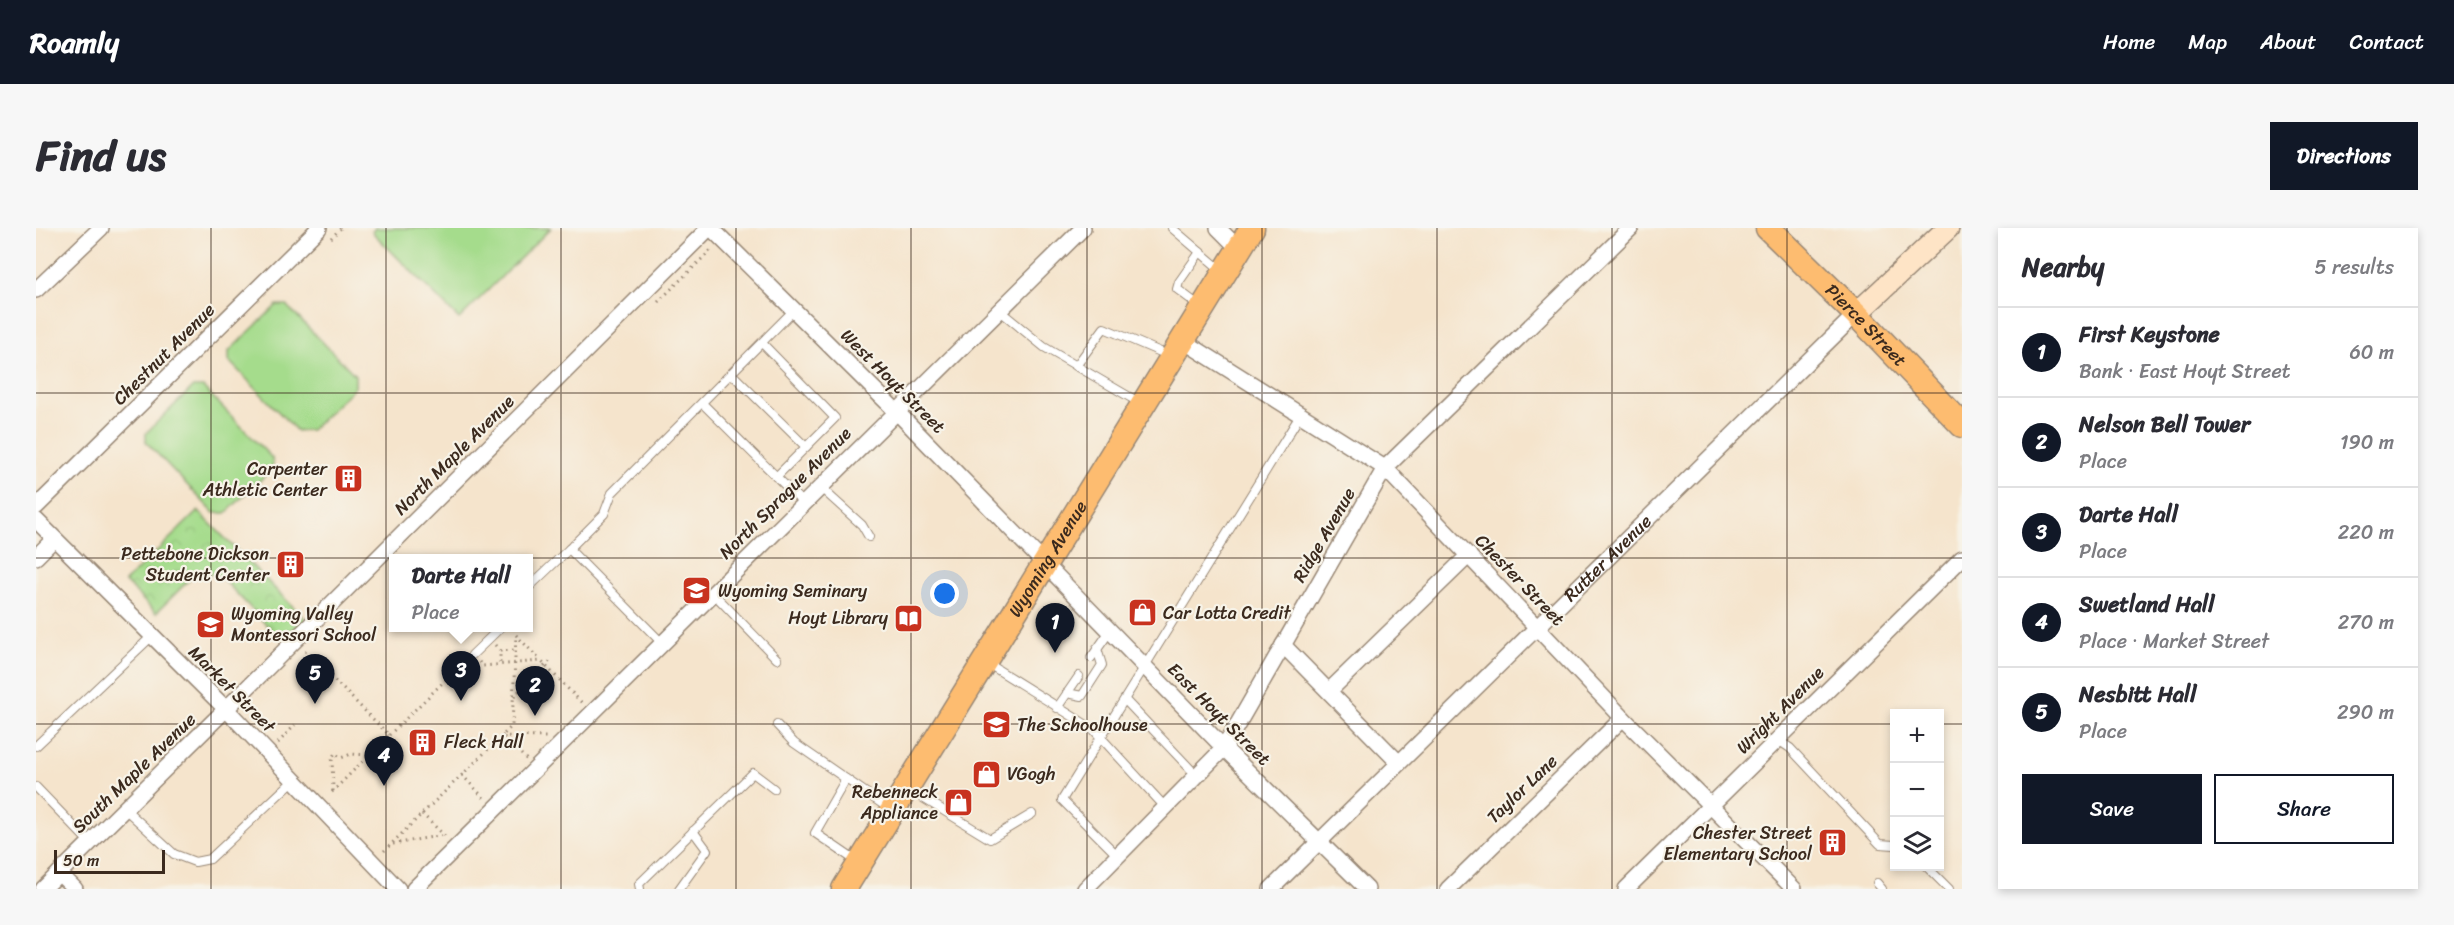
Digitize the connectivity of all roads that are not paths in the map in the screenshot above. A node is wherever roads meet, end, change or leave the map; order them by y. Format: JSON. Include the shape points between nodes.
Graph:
{"nodes":[{"id":1,"x":100,"y":228,"type":"edge"},
{"id":2,"x":319,"y":228,"type":"edge"},
{"id":3,"x":710,"y":228,"type":"edge"},
{"id":4,"x":1083,"y":228,"type":"edge"},
{"id":5,"x":1172,"y":228,"type":"edge"},
{"id":6,"x":1218,"y":228,"type":"edge"},
{"id":7,"x":1252,"y":228,"type":"edge"},
{"id":8,"x":1631,"y":228,"type":"edge"},
{"id":9,"x":1768,"y":228,"type":"edge"},
{"id":10,"x":1948,"y":228,"type":"edge"},
{"id":11,"x":1239,"y":249,"type":"junction"},
{"id":12,"x":1200,"y":252,"type":"junction"},
{"id":13,"x":1224,"y":272,"type":"junction"},
{"id":14,"x":36,"y":290,"type":"edge"},
{"id":15,"x":1203,"y":308,"type":"junction"},
{"id":16,"x":794,"y":310,"type":"junction"},
{"id":17,"x":999,"y":310,"type":"junction"},
{"id":18,"x":1856,"y":314,"type":"junction"},
{"id":19,"x":762,"y":343,"type":"junction"},
{"id":20,"x":1177,"y":349,"type":"junction"},
{"id":21,"x":1076,"y":366,"type":"junction"},
{"id":22,"x":732,"y":374,"type":"junction"},
{"id":23,"x":702,"y":403,"type":"junction"},
{"id":24,"x":1143,"y":405,"type":"junction"},
{"id":25,"x":896,"y":411,"type":"junction"},
{"id":26,"x":1301,"y":414,"type":"junction"},
{"id":27,"x":1962,"y":425,"type":"edge"},
{"id":28,"x":806,"y":447,"type":"junction"},
{"id":29,"x":1385,"y":468,"type":"junction"},
{"id":30,"x":776,"y":477,"type":"junction"},
{"id":31,"x":820,"y":487,"type":"junction"},
{"id":32,"x":803,"y":503,"type":"junction"},
{"id":33,"x":36,"y":507,"type":"edge"},
{"id":34,"x":36,"y":520,"type":"edge"},
{"id":35,"x":869,"y":537,"type":"dead end"},
{"id":36,"x":54,"y":539,"type":"junction"},
{"id":37,"x":569,"y":549,"type":"junction"},
{"id":38,"x":1469,"y":555,"type":"junction"},
{"id":39,"x":36,"y":557,"type":"edge"},
{"id":40,"x":1962,"y":558,"type":"edge"},
{"id":41,"x":1044,"y":564,"type":"junction"},
{"id":42,"x":533,"y":583,"type":"edge"},
{"id":43,"x":712,"y":593,"type":"junction"},
{"id":44,"x":1538,"y":626,"type":"junction"},
{"id":45,"x":1110,"y":631,"type":"junction"},
{"id":46,"x":495,"y":632,"type":"edge"},
{"id":47,"x":152,"y":636,"type":"junction"},
{"id":48,"x":662,"y":643,"type":"junction"},
{"id":49,"x":1283,"y":645,"type":"junction"},
{"id":50,"x":1097,"y":649,"type":"junction"},
{"id":51,"x":472,"y":655,"type":"road end"},
{"id":52,"x":1091,"y":658,"type":"dead end"},
{"id":53,"x":777,"y":659,"type":"dead end"},
{"id":54,"x":983,"y":661,"type":"junction"},
{"id":55,"x":1145,"y":667,"type":"junction"},
{"id":56,"x":1079,"y":676,"type":"dead end"},
{"id":57,"x":1329,"y":691,"type":"junction"},
{"id":58,"x":1067,"y":693,"type":"junction"},
{"id":59,"x":1125,"y":700,"type":"junction"},
{"id":60,"x":1057,"y":708,"type":"junction"},
{"id":61,"x":226,"y":710,"type":"junction"},
{"id":62,"x":1623,"y":718,"type":"junction"},
{"id":63,"x":777,"y":724,"type":"dead end"},
{"id":64,"x":1100,"y":739,"type":"junction"},
{"id":65,"x":1778,"y":740,"type":"junction"},
{"id":66,"x":36,"y":746,"type":"edge"},
{"id":67,"x":1224,"y":748,"type":"junction"},
{"id":68,"x":1399,"y":763,"type":"junction"},
{"id":69,"x":1197,"y":776,"type":"junction"},
{"id":70,"x":846,"y":779,"type":"junction"},
{"id":71,"x":294,"y":780,"type":"junction"},
{"id":72,"x":36,"y":787,"type":"edge"},
{"id":73,"x":906,"y":788,"type":"junction"},
{"id":74,"x":774,"y":789,"type":"dead end"},
{"id":75,"x":1712,"y":805,"type":"junction"},
{"id":76,"x":1166,"y":808,"type":"junction"},
{"id":77,"x":125,"y":809,"type":"junction"},
{"id":78,"x":892,"y":811,"type":"junction"},
{"id":79,"x":1032,"y":814,"type":"dead end"},
{"id":80,"x":693,"y":831,"type":"junction"},
{"id":81,"x":1319,"y":841,"type":"junction"},
{"id":82,"x":90,"y":843,"type":"junction"},
{"id":83,"x":1890,"y":845,"type":"edge"},
{"id":84,"x":1119,"y":857,"type":"junction"},
{"id":85,"x":860,"y":863,"type":"junction"},
{"id":86,"x":1930,"y":871,"type":"edge"},
{"id":87,"x":59,"y":873,"type":"junction"},
{"id":88,"x":43,"y":889,"type":"edge"},
{"id":89,"x":75,"y":889,"type":"edge"},
{"id":90,"x":398,"y":889,"type":"edge"},
{"id":91,"x":414,"y":889,"type":"edge"},
{"id":92,"x":640,"y":889,"type":"edge"},
{"id":93,"x":680,"y":889,"type":"edge"},
{"id":94,"x":844,"y":889,"type":"edge"},
{"id":95,"x":1086,"y":889,"type":"edge"},
{"id":96,"x":1271,"y":889,"type":"edge"},
{"id":97,"x":1367,"y":889,"type":"edge"},
{"id":98,"x":1448,"y":889,"type":"edge"},
{"id":99,"x":1626,"y":889,"type":"edge"},
{"id":100,"x":1794,"y":889,"type":"edge"},
{"id":101,"x":1949,"y":889,"type":"edge"}],
"edges":[{"from":1,"to":14,"type":"street"},
{"from":2,"to":33,"type":"street","name":"Chestnut Avenue"},
{"from":3,"to":16,"type":"street","name":"West Hoyt Street"},
{"from":3,"to":61,"type":"street","name":"North Maple Avenue"},
{"from":4,"to":17,"type":"street","name":"North Sprague Avenue"},
{"from":5,"to":12,"type":"lane"},
{"from":6,"to":11,"type":"street"},
{"from":7,"to":11,"type":"main road","name":"Wyoming Avenue"},
{"from":8,"to":29,"type":"street","name":"Ridge Avenue"},
{"from":9,"to":18,"type":"main road","name":"Pierce Street"},
{"from":10,"to":18,"type":"main road","name":"Rutter Avenue"},
{"from":11,"to":13,"type":"main road","name":"Wyoming Avenue"},
{"from":12,"to":13,"type":"lane"},
{"from":12,"to":15,"type":"lane","via":[[1177,289]]},
{"from":13,"to":15,"type":"main road","name":"Wyoming Avenue"},
{"from":15,"to":20,"type":"main road","name":"Wyoming Avenue"},
{"from":16,"to":19,"type":"lane"},
{"from":16,"to":25,"type":"street","name":"West Hoyt Street"},
{"from":17,"to":21,"type":"lane","via":[[1044,347]]},
{"from":17,"to":25,"type":"street","name":"North Sprague Avenue"},
{"from":18,"to":27,"type":"main road","name":"Pierce Street"},
{"from":18,"to":44,"type":"street","name":"Rutter Avenue"},
{"from":19,"to":22,"type":"lane"},
{"from":19,"to":28,"type":"lane","via":[[836,418]]},
{"from":20,"to":21,"type":"lane","via":[[1104,328]]},
{"from":20,"to":24,"type":"main road","name":"Wyoming Avenue"},
{"from":20,"to":26,"type":"street","name":"Chester Street"},
{"from":21,"to":24,"type":"lane"},
{"from":22,"to":23,"type":"lane"},
{"from":22,"to":28,"type":"lane"},
{"from":23,"to":30,"type":"lane"},
{"from":23,"to":37,"type":"lane","via":[[612,493],[604,514]]},
{"from":24,"to":41,"type":"main road","name":"Wyoming Avenue"},
{"from":25,"to":31,"type":"street","name":"North Sprague Avenue"},
{"from":25,"to":41,"type":"street","name":"West Hoyt Street"},
{"from":26,"to":29,"type":"street","name":"Chester Street"},
{"from":26,"to":55,"type":"lane"},
{"from":28,"to":30,"type":"lane"},
{"from":29,"to":38,"type":"street","name":"Chester Street"},
{"from":29,"to":49,"type":"street","name":"Ridge Avenue"},
{"from":30,"to":32,"type":"lane"},
{"from":31,"to":32,"type":"street","name":"North Sprague Avenue"},
{"from":31,"to":35,"type":"lane","via":[[862,525]]},
{"from":32,"to":43,"type":"street","name":"North Sprague Avenue"},
{"from":34,"to":36,"type":"street","name":"Market Street"},
{"from":36,"to":39,"type":"street"},
{"from":36,"to":47,"type":"street","name":"Market Street"},
{"from":37,"to":42,"type":"lane"},
{"from":37,"to":48,"type":"lane"},
{"from":38,"to":44,"type":"street","name":"Chester Street"},
{"from":38,"to":57,"type":"street"},
{"from":40,"to":65,"type":"street","name":"Wright Avenue"},
{"from":41,"to":45,"type":"street","name":"East Hoyt Street"},
{"from":41,"to":54,"type":"main road","name":"Wyoming Avenue"},
{"from":43,"to":48,"type":"street","name":"North Sprague Avenue"},
{"from":43,"to":53,"type":"lane"},
{"from":44,"to":62,"type":"street","name":"Chester Street"},
{"from":44,"to":68,"type":"street","name":"Rutter Avenue"},
{"from":45,"to":50,"type":"lane"},
{"from":45,"to":55,"type":"street","name":"East Hoyt Street"},
{"from":46,"to":51,"type":"lane"},
{"from":47,"to":61,"type":"street","name":"Market Street"},
{"from":47,"to":66,"type":"lane"},
{"from":48,"to":91,"type":"street","name":"North Sprague Avenue"},
{"from":49,"to":57,"type":"street"},
{"from":49,"to":67,"type":"street","name":"Ridge Avenue"},
{"from":50,"to":52,"type":"lane"},
{"from":50,"to":58,"type":"lane","via":[[1102,665],[1082,696]]},
{"from":54,"to":60,"type":"lane"},
{"from":54,"to":73,"type":"main road","name":"Wyoming Avenue"},
{"from":55,"to":59,"type":"lane"},
{"from":55,"to":67,"type":"street","name":"East Hoyt Street"},
{"from":56,"to":58,"type":"lane"},
{"from":57,"to":68,"type":"street"},
{"from":58,"to":60,"type":"lane"},
{"from":59,"to":64,"type":"lane"},
{"from":59,"to":69,"type":"lane"},
{"from":60,"to":64,"type":"lane","via":[[1093,729]]},
{"from":61,"to":71,"type":"street","name":"Market Street"},
{"from":61,"to":77,"type":"street","name":"South Maple Avenue"},
{"from":62,"to":75,"type":"street","name":"Chester Street"},
{"from":62,"to":98,"type":"street","name":"Taylor Lane"},
{"from":63,"to":70,"type":"lane","via":[[794,743]]},
{"from":64,"to":76,"type":"lane"},
{"from":64,"to":84,"type":"lane","via":[[1062,800]]},
{"from":65,"to":75,"type":"street","name":"Wright Avenue"},
{"from":65,"to":83,"type":"lane","via":[[1880,844]]},
{"from":67,"to":69,"type":"street","name":"Ridge Avenue"},
{"from":67,"to":81,"type":"street","name":"East Hoyt Street"},
{"from":68,"to":81,"type":"street","name":"Rutter Avenue"},
{"from":69,"to":76,"type":"street","name":"Ridge Avenue"},
{"from":70,"to":78,"type":"lane"},
{"from":70,"to":85,"type":"lane","via":[[815,833]]},
{"from":71,"to":77,"type":"lane","via":[[210,859],[195,862],[174,854]]},
{"from":71,"to":90,"type":"street","name":"Market Street"},
{"from":72,"to":82,"type":"lane"},
{"from":73,"to":78,"type":"main road","name":"Wyoming Avenue"},
{"from":73,"to":79,"type":"lane","via":[[990,839]]},
{"from":74,"to":80,"type":"lane","via":[[753,773]]},
{"from":75,"to":99,"type":"street","name":"Wright Avenue"},
{"from":75,"to":100,"type":"street","name":"Chester Street"},
{"from":76,"to":84,"type":"street","name":"Ridge Avenue"},
{"from":77,"to":82,"type":"street","name":"South Maple Avenue"},
{"from":78,"to":85,"type":"main road","name":"Wyoming Avenue"},
{"from":80,"to":92,"type":"lane","via":[[639,884]]},
{"from":80,"to":93,"type":"lane","via":[[707,850]]},
{"from":81,"to":96,"type":"street","name":"Rutter Avenue"},
{"from":81,"to":97,"type":"street","name":"East Hoyt Street"},
{"from":82,"to":87,"type":"street","name":"South Maple Avenue"},
{"from":84,"to":95,"type":"street","name":"Ridge Avenue"},
{"from":85,"to":94,"type":"main road","name":"Wyoming Avenue"},
{"from":86,"to":101,"type":"lane"},
{"from":87,"to":88,"type":"street","name":"South Maple Avenue"},
{"from":87,"to":89,"type":"street"}]}
